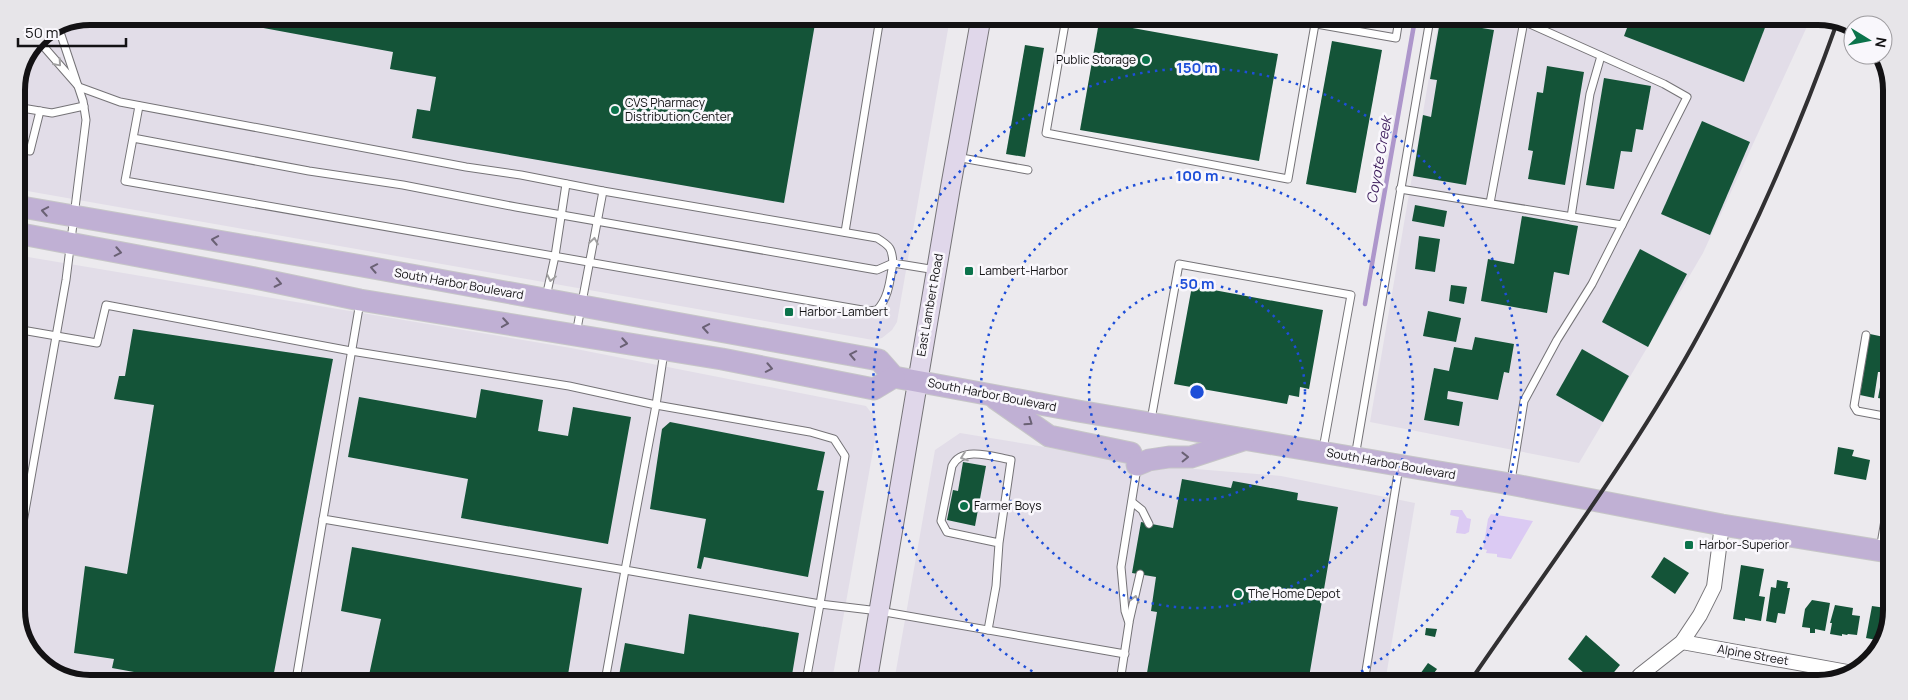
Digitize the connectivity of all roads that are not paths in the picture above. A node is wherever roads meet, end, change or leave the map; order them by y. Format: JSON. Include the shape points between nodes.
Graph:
{"nodes":[{"id":1,"x":879,"y":25,"type":"edge"},
{"id":2,"x":980,"y":25,"type":"edge"},
{"id":3,"x":1065,"y":25,"type":"edge"},
{"id":4,"x":1315,"y":25,"type":"edge"},
{"id":5,"x":1321,"y":25,"type":"edge"},
{"id":6,"x":1398,"y":25,"type":"edge"},
{"id":7,"x":1429,"y":25,"type":"edge"},
{"id":8,"x":1521,"y":25,"type":"edge"},
{"id":9,"x":1533,"y":25,"type":"edge"},
{"id":10,"x":60,"y":33,"type":"edge"},
{"id":11,"x":43,"y":46,"type":"edge"},
{"id":12,"x":1601,"y":56,"type":"junction"},
{"id":13,"x":79,"y":87,"type":"junction"},
{"id":14,"x":84,"y":106,"type":"junction"},
{"id":15,"x":139,"y":106,"type":"junction"},
{"id":16,"x":25,"y":108,"type":"edge"},
{"id":17,"x":40,"y":111,"type":"junction"},
{"id":18,"x":133,"y":138,"type":"junction"},
{"id":19,"x":25,"y":150,"type":"edge"},
{"id":20,"x":956,"y":157,"type":"junction"},
{"id":21,"x":1028,"y":170,"type":"dead end"},
{"id":22,"x":566,"y":184,"type":"junction"},
{"id":23,"x":1400,"y":188,"type":"junction"},
{"id":24,"x":603,"y":192,"type":"junction"},
{"id":25,"x":1490,"y":203,"type":"junction"},
{"id":26,"x":25,"y":208,"type":"edge"},
{"id":27,"x":562,"y":215,"type":"junction"},
{"id":28,"x":73,"y":216,"type":"junction"},
{"id":29,"x":1571,"y":216,"type":"junction"},
{"id":30,"x":598,"y":221,"type":"junction"},
{"id":31,"x":1622,"y":225,"type":"junction"},
{"id":32,"x":845,"y":232,"type":"junction"},
{"id":33,"x":25,"y":235,"type":"edge"},
{"id":34,"x":70,"y":243,"type":"junction"},
{"id":35,"x":555,"y":256,"type":"junction"},
{"id":36,"x":591,"y":262,"type":"junction"},
{"id":37,"x":893,"y":263,"type":"junction"},
{"id":38,"x":936,"y":270,"type":"junction"},
{"id":39,"x":360,"y":300,"type":"junction"},
{"id":40,"x":546,"y":300,"type":"junction"},
{"id":41,"x":582,"y":306,"type":"junction"},
{"id":42,"x":25,"y":331,"type":"edge"},
{"id":43,"x":576,"y":334,"type":"junction"},
{"id":44,"x":1866,"y":335,"type":"dead end"},
{"id":45,"x":56,"y":336,"type":"junction"},
{"id":46,"x":664,"y":350,"type":"junction"},
{"id":47,"x":351,"y":351,"type":"junction"},
{"id":48,"x":894,"y":377,"type":"junction"},
{"id":49,"x":918,"y":380,"type":"junction"},
{"id":50,"x":990,"y":394,"type":"junction"},
{"id":51,"x":656,"y":405,"type":"junction"},
{"id":52,"x":1883,"y":416,"type":"edge"},
{"id":53,"x":1151,"y":423,"type":"junction"},
{"id":54,"x":1246,"y":439,"type":"junction"},
{"id":55,"x":1323,"y":452,"type":"junction"},
{"id":56,"x":1355,"y":457,"type":"junction"},
{"id":57,"x":1134,"y":459,"type":"junction"},
{"id":58,"x":1399,"y":464,"type":"junction"},
{"id":59,"x":1510,"y":484,"type":"junction"},
{"id":60,"x":1132,"y":502,"type":"junction"},
{"id":61,"x":25,"y":511,"type":"edge"},
{"id":62,"x":322,"y":519,"type":"junction"},
{"id":63,"x":1149,"y":524,"type":"dead end"},
{"id":64,"x":1722,"y":525,"type":"junction"},
{"id":65,"x":998,"y":543,"type":"junction"},
{"id":66,"x":1883,"y":551,"type":"edge"},
{"id":67,"x":625,"y":570,"type":"junction"},
{"id":68,"x":1140,"y":574,"type":"dead end"},
{"id":69,"x":820,"y":604,"type":"junction"},
{"id":70,"x":879,"y":611,"type":"junction"},
{"id":71,"x":1129,"y":623,"type":"junction"},
{"id":72,"x":988,"y":630,"type":"junction"},
{"id":73,"x":1682,"y":642,"type":"junction"},
{"id":74,"x":1125,"y":654,"type":"junction"},
{"id":75,"x":1841,"y":671,"type":"edge"},
{"id":76,"x":297,"y":675,"type":"edge"},
{"id":77,"x":606,"y":675,"type":"edge"},
{"id":78,"x":807,"y":675,"type":"edge"},
{"id":79,"x":868,"y":675,"type":"edge"},
{"id":80,"x":1121,"y":675,"type":"edge"},
{"id":81,"x":1365,"y":675,"type":"edge"},
{"id":82,"x":1640,"y":675,"type":"edge"}],
"edges":[{"from":1,"to":32,"type":"lane"},
{"from":2,"to":20,"type":"main road","name":"East Lambert Road"},
{"from":3,"to":4,"type":"lane","via":[[1046,134],[1288,179]]},
{"from":5,"to":6,"type":"lane","via":[[1396,38]]},
{"from":7,"to":23,"type":"lane"},
{"from":8,"to":25,"type":"lane"},
{"from":9,"to":12,"type":"lane"},
{"from":10,"to":13,"type":"lane"},
{"from":11,"to":13,"type":"lane","one_way":true},
{"from":12,"to":29,"type":"lane","via":[[1590,94]]},
{"from":12,"to":31,"type":"lane","via":[[1687,97]]},
{"from":13,"to":14,"type":"lane"},
{"from":13,"to":15,"type":"lane"},
{"from":14,"to":17,"type":"lane","via":[[52,113]]},
{"from":14,"to":28,"type":"lane","via":[[86,120]]},
{"from":15,"to":18,"type":"lane"},
{"from":15,"to":22,"type":"lane"},
{"from":16,"to":17,"type":"lane"},
{"from":17,"to":19,"type":"lane","via":[[30,151]]},
{"from":18,"to":27,"type":"lane"},
{"from":18,"to":35,"type":"lane","via":[[125,180]]},
{"from":20,"to":21,"type":"lane"},
{"from":20,"to":38,"type":"main road","name":"East Lambert Road"},
{"from":22,"to":24,"type":"lane"},
{"from":22,"to":27,"type":"lane"},
{"from":23,"to":25,"type":"lane"},
{"from":23,"to":56,"type":"lane"},
{"from":24,"to":30,"type":"lane"},
{"from":24,"to":32,"type":"lane"},
{"from":25,"to":29,"type":"lane"},
{"from":28,"to":26,"type":"main road","name":"South Harbor Boulevard","one_way":true},
{"from":27,"to":30,"type":"lane"},
{"from":27,"to":35,"type":"lane"},
{"from":28,"to":34,"type":"lane"},
{"from":40,"to":28,"type":"main road","name":"South Harbor Boulevard","one_way":true},
{"from":29,"to":31,"type":"lane"},
{"from":36,"to":30,"type":"lane","one_way":true},
{"from":30,"to":37,"type":"lane","via":[[877,270]]},
{"from":31,"to":59,"type":"lane","via":[[1524,401]]},
{"from":32,"to":37,"type":"lane","via":[[886,243],[893,250]]},
{"from":33,"to":34,"type":"main road"},
{"from":34,"to":39,"type":"main road","one_way":true},
{"from":34,"to":45,"type":"lane"},
{"from":35,"to":36,"type":"lane"},
{"from":35,"to":40,"type":"lane","one_way":true},
{"from":36,"to":37,"type":"lane","via":[[868,311],[881,306]]},
{"from":36,"to":41,"type":"lane"},
{"from":37,"to":38,"type":"lane"},
{"from":38,"to":49,"type":"main road","name":"East Lambert Road"},
{"from":39,"to":43,"type":"main road","one_way":true},
{"from":39,"to":47,"type":"lane"},
{"from":40,"to":41,"type":"main road","name":"South Harbor Boulevard"},
{"from":41,"to":43,"type":"lane"},
{"from":48,"to":41,"type":"main road","name":"South Harbor Boulevard","one_way":true,"via":[[879,360]]},
{"from":42,"to":45,"type":"lane"},
{"from":43,"to":46,"type":"main road","one_way":true},
{"from":44,"to":52,"type":"lane","via":[[1854,406],[1857,411]]},
{"from":45,"to":47,"type":"lane","via":[[97,343],[106,304]]},
{"from":45,"to":61,"type":"lane"},
{"from":46,"to":48,"type":"main road","one_way":true,"via":[[874,389]]},
{"from":46,"to":51,"type":"lane"},
{"from":47,"to":51,"type":"lane","via":[[568,386]]},
{"from":47,"to":62,"type":"lane"},
{"from":48,"to":49,"type":"main road","name":"South Harbor Boulevard"},
{"from":49,"to":50,"type":"main road","name":"South Harbor Boulevard"},
{"from":49,"to":70,"type":"main road","name":"East Lambert Road"},
{"from":50,"to":53,"type":"main road","name":"South Harbor Boulevard"},
{"from":50,"to":57,"type":"main road","one_way":true,"via":[[1049,436]]},
{"from":51,"to":67,"type":"lane"},
{"from":51,"to":69,"type":"lane","via":[[834,439],[845,456]]},
{"from":53,"to":54,"type":"main road","name":"South Harbor Boulevard"},
{"from":53,"to":55,"type":"lane","via":[[1179,264],[1351,295]]},
{"from":54,"to":55,"type":"main road","name":"South Harbor Boulevard"},
{"from":57,"to":54,"type":"main road","one_way":true,"via":[[1191,457]]},
{"from":55,"to":56,"type":"main road","name":"South Harbor Boulevard"},
{"from":56,"to":58,"type":"main road","name":"South Harbor Boulevard"},
{"from":57,"to":60,"type":"lane"},
{"from":58,"to":59,"type":"main road","name":"South Harbor Boulevard"},
{"from":58,"to":81,"type":"lane"},
{"from":59,"to":64,"type":"main road","name":"South Harbor Boulevard"},
{"from":60,"to":63,"type":"lane","via":[[1142,510]]},
{"from":60,"to":71,"type":"lane","via":[[1120,567]]},
{"from":62,"to":67,"type":"lane"},
{"from":62,"to":76,"type":"lane"},
{"from":64,"to":66,"type":"main road","name":"South Harbor Boulevard"},
{"from":64,"to":73,"type":"street","via":[[1714,587]]},
{"from":65,"to":65,"type":"lane","one_way":true,"via":[[1011,460],[980,454],[957,458],[952,466],[940,521],[947,532]]},
{"from":65,"to":72,"type":"lane","via":[[996,586]]},
{"from":67,"to":69,"type":"lane"},
{"from":67,"to":77,"type":"lane"},
{"from":71,"to":68,"type":"lane","one_way":true},
{"from":69,"to":70,"type":"lane"},
{"from":69,"to":78,"type":"lane"},
{"from":70,"to":72,"type":"lane"},
{"from":70,"to":79,"type":"main road","name":"East Lambert Road"},
{"from":71,"to":74,"type":"lane"},
{"from":72,"to":74,"type":"lane"},
{"from":73,"to":75,"type":"street","name":"Alpine Street"},
{"from":73,"to":82,"type":"street"},
{"from":74,"to":80,"type":"lane"}]}
